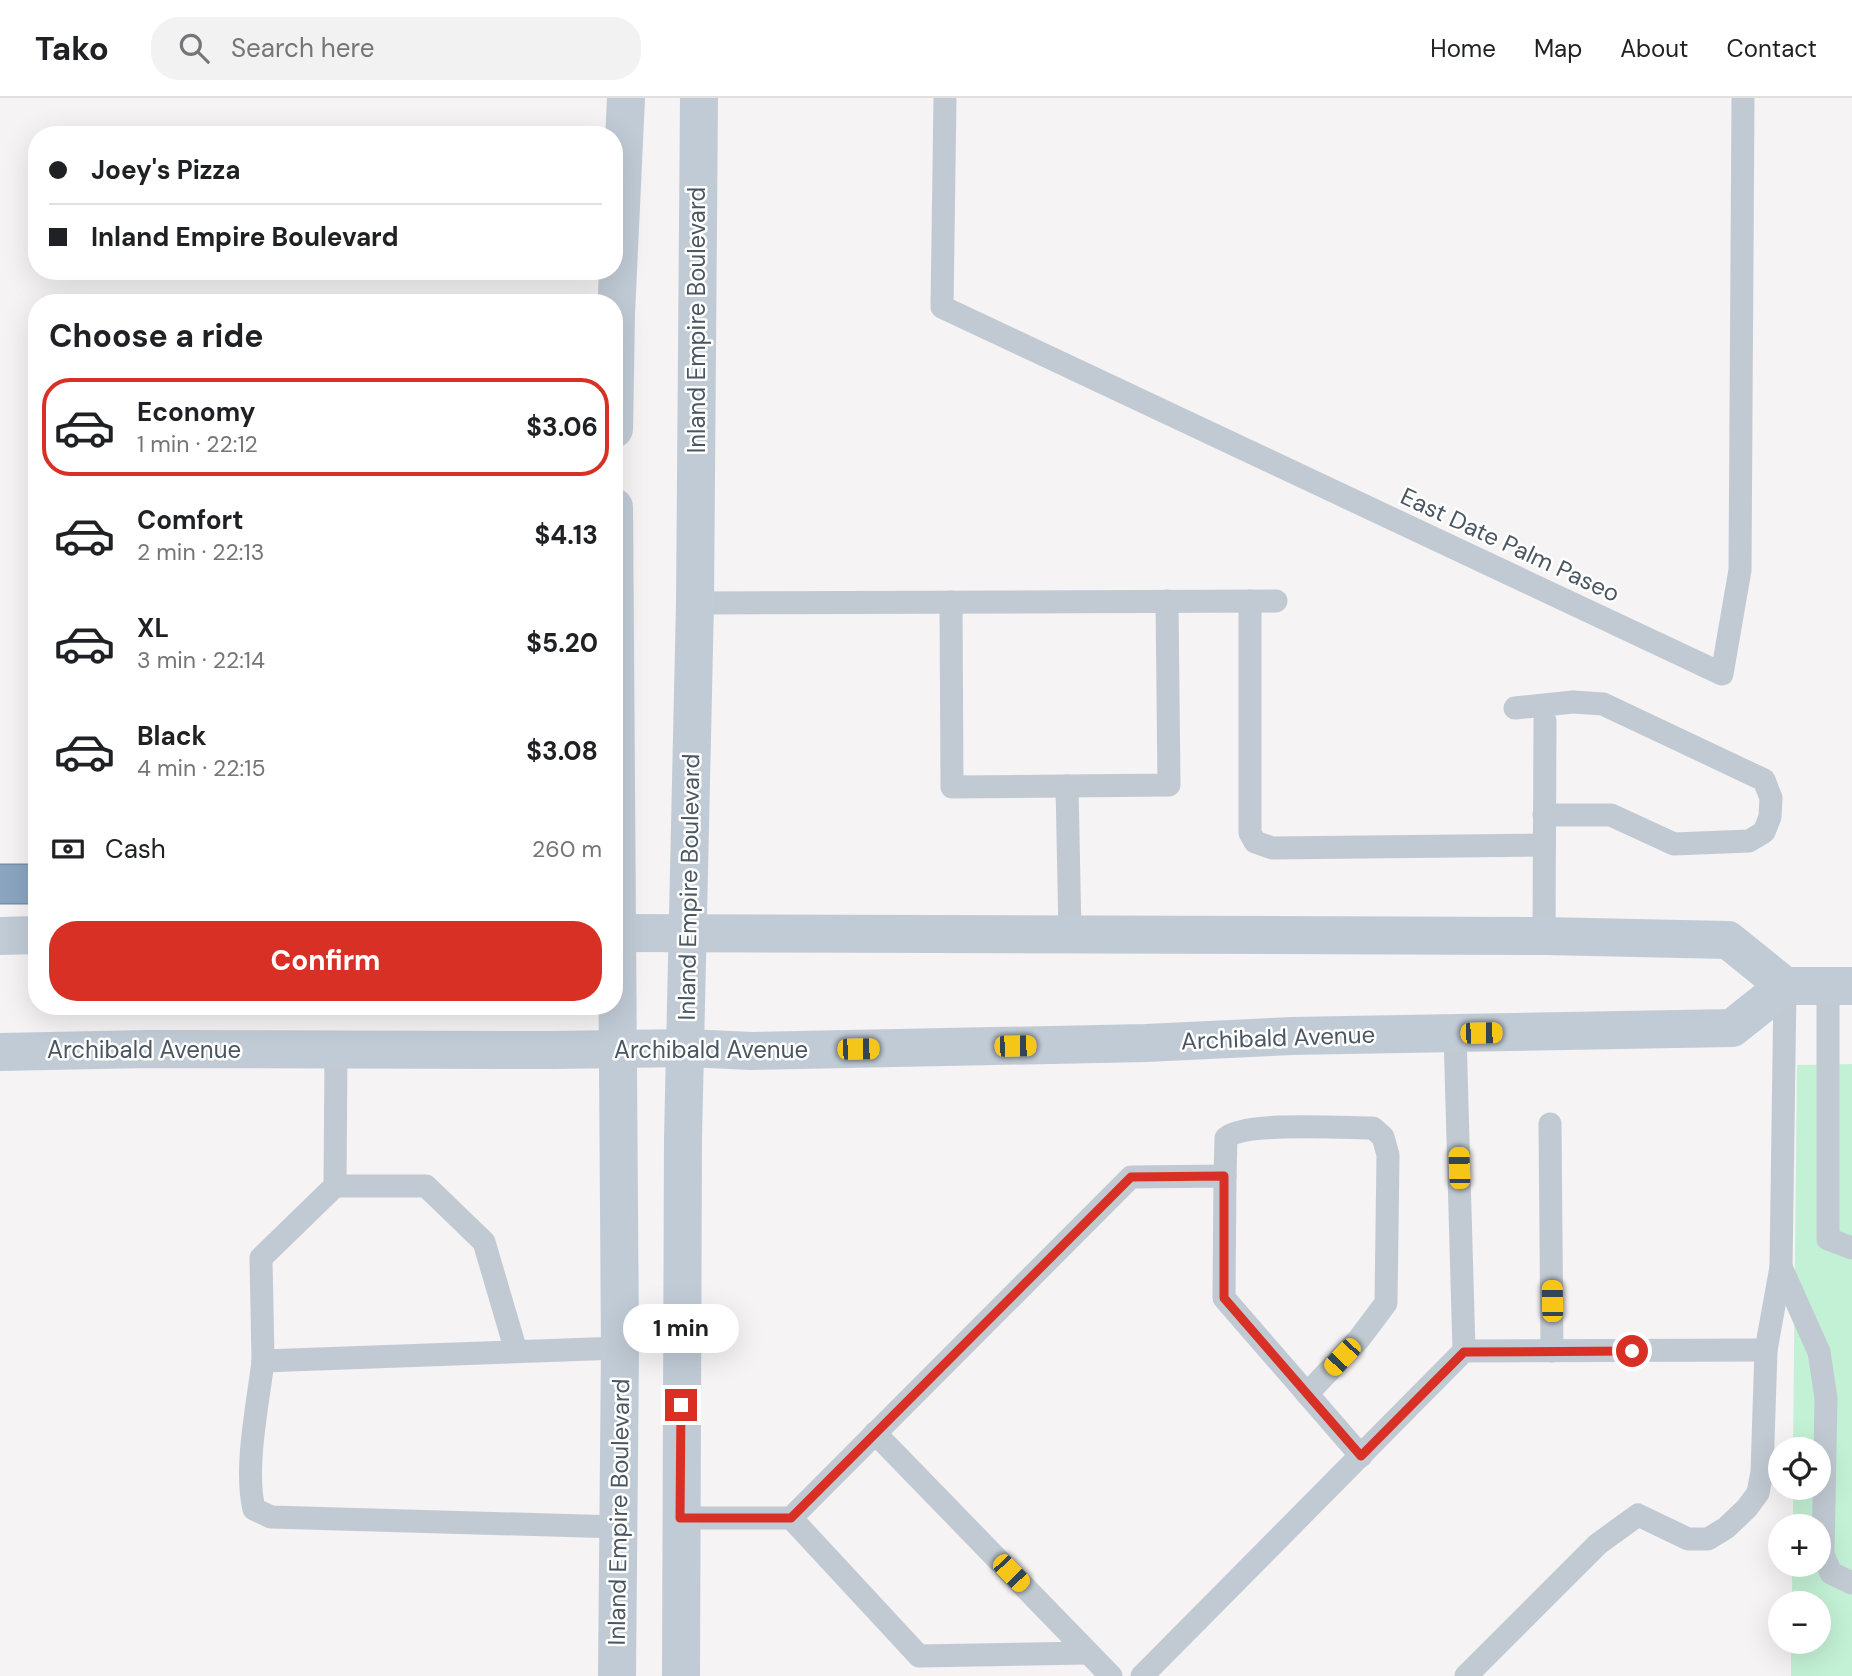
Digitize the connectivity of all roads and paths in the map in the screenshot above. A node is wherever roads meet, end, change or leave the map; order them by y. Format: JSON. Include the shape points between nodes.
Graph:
{"nodes":[{"id":1,"x":626,"y":98,"type":"edge"},
{"id":2,"x":699,"y":98,"type":"edge"},
{"id":3,"x":945,"y":98,"type":"edge"},
{"id":4,"x":1743,"y":98,"type":"edge"},
{"id":5,"x":623,"y":163,"type":"edge"},
{"id":6,"x":1167,"y":601,"type":"junction"},
{"id":7,"x":1250,"y":601,"type":"junction"},
{"id":8,"x":1276,"y":601,"type":"dead end"},
{"id":9,"x":951,"y":602,"type":"junction"},
{"id":10,"x":695,"y":603,"type":"junction"},
{"id":11,"x":1515,"y":708,"type":"dead end"},
{"id":12,"x":1545,"y":721,"type":"dead end"},
{"id":13,"x":1067,"y":786,"type":"junction"},
{"id":14,"x":1544,"y":815,"type":"junction"},
{"id":15,"x":1544,"y":845,"type":"junction"},
{"id":16,"x":0,"y":884,"type":"edge"},
{"id":17,"x":28,"y":884,"type":"edge"},
{"id":18,"x":623,"y":933,"type":"edge"},
{"id":19,"x":688,"y":934,"type":"junction"},
{"id":20,"x":1070,"y":934,"type":"junction"},
{"id":21,"x":28,"y":935,"type":"edge"},
{"id":22,"x":0,"y":936,"type":"edge"},
{"id":23,"x":1544,"y":936,"type":"junction"},
{"id":24,"x":1785,"y":986,"type":"junction"},
{"id":25,"x":1840,"y":986,"type":"edge"},
{"id":26,"x":618,"y":1015,"type":"edge"},
{"id":27,"x":1455,"y":1034,"type":"junction"},
{"id":28,"x":687,"y":1048,"type":"junction"},
{"id":29,"x":619,"y":1049,"type":"junction"},
{"id":30,"x":335,"y":1050,"type":"junction"},
{"id":31,"x":0,"y":1052,"type":"edge"},
{"id":32,"x":1550,"y":1124,"type":"dead end"},
{"id":33,"x":1224,"y":1176,"type":"junction"},
{"id":34,"x":335,"y":1186,"type":"junction"},
{"id":35,"x":1852,"y":1248,"type":"edge"},
{"id":36,"x":1781,"y":1267,"type":"junction"},
{"id":37,"x":620,"y":1348,"type":"junction"},
{"id":38,"x":1766,"y":1350,"type":"junction"},
{"id":39,"x":516,"y":1352,"type":"junction"},
{"id":40,"x":1464,"y":1352,"type":"junction"},
{"id":41,"x":1552,"y":1352,"type":"junction"},
{"id":42,"x":263,"y":1361,"type":"junction"},
{"id":43,"x":1307,"y":1394,"type":"junction"},
{"id":44,"x":875,"y":1433,"type":"junction"},
{"id":45,"x":1361,"y":1456,"type":"junction"},
{"id":46,"x":680,"y":1518,"type":"junction"},
{"id":47,"x":791,"y":1518,"type":"junction"},
{"id":48,"x":618,"y":1527,"type":"junction"},
{"id":49,"x":1852,"y":1583,"type":"edge"},
{"id":50,"x":1088,"y":1653,"type":"junction"},
{"id":51,"x":617,"y":1676,"type":"edge"},
{"id":52,"x":681,"y":1676,"type":"edge"},
{"id":53,"x":1111,"y":1676,"type":"edge"},
{"id":54,"x":1142,"y":1676,"type":"edge"},
{"id":55,"x":1466,"y":1676,"type":"edge"}],
"edges":[{"from":1,"to":5,"type":"main road"},
{"from":2,"to":10,"type":"main road","name":"Inland Empire Boulevard"},
{"from":3,"to":4,"type":"lane","name":"East Date Palm Paseo","via":[[942,306],[1722,674],[1740,570]]},
{"from":6,"to":7,"type":"lane"},
{"from":6,"to":9,"type":"lane"},
{"from":6,"to":13,"type":"lane","via":[[1169,785]]},
{"from":7,"to":8,"type":"lane"},
{"from":7,"to":15,"type":"lane","via":[[1250,833],[1255,842],[1272,848]]},
{"from":9,"to":10,"type":"lane"},
{"from":9,"to":13,"type":"lane","via":[[952,787]]},
{"from":10,"to":19,"type":"main road","name":"Inland Empire Boulevard"},
{"from":11,"to":14,"type":"lane","via":[[1603,704],[1764,780],[1771,798],[1764,832],[1749,841],[1674,844],[1611,815]]},
{"from":12,"to":14,"type":"lane"},
{"from":13,"to":20,"type":"lane"},
{"from":14,"to":15,"type":"lane"},
{"from":15,"to":23,"type":"lane"},
{"from":16,"to":17,"type":"highway"},
{"from":18,"to":19,"type":"main road"},
{"from":19,"to":20,"type":"main road"},
{"from":19,"to":28,"type":"main road","name":"Inland Empire Boulevard"},
{"from":20,"to":23,"type":"main road"},
{"from":21,"to":22,"type":"main road"},
{"from":23,"to":24,"type":"main road","via":[[1728,940]]},
{"from":24,"to":25,"type":"main road"},
{"from":24,"to":27,"type":"main road","name":"Archibald Avenue","via":[[1732,1028]]},
{"from":24,"to":36,"type":"lane"},
{"from":25,"to":35,"type":"lane","via":[[1828,1239]]},
{"from":26,"to":29,"type":"main road","name":"Inland Empire Boulevard"},
{"from":27,"to":28,"type":"main road","name":"Archibald Avenue","via":[[752,1051]]},
{"from":27,"to":40,"type":"lane"},
{"from":28,"to":29,"type":"main road","name":"Archibald Avenue"},
{"from":28,"to":46,"type":"main road","name":"Inland Empire Boulevard"},
{"from":29,"to":30,"type":"main road","name":"Archibald Avenue"},
{"from":29,"to":37,"type":"main road","name":"Inland Empire Boulevard"},
{"from":30,"to":31,"type":"main road","name":"Archibald Avenue"},
{"from":30,"to":34,"type":"lane"},
{"from":32,"to":41,"type":"lane"},
{"from":33,"to":43,"type":"lane","via":[[1224,1298]]},
{"from":33,"to":43,"type":"lane","via":[[1226,1138],[1232,1132],[1373,1128],[1383,1137],[1388,1155],[1386,1303]]},
{"from":33,"to":44,"type":"lane","via":[[1131,1177]]},
{"from":34,"to":39,"type":"lane","via":[[426,1186],[484,1242]]},
{"from":34,"to":42,"type":"lane","via":[[261,1258]]},
{"from":36,"to":38,"type":"lane"},
{"from":36,"to":49,"type":"lane","via":[[1819,1352],[1826,1398],[1823,1555],[1831,1573]]},
{"from":37,"to":39,"type":"lane"},
{"from":37,"to":48,"type":"main road","name":"Inland Empire Boulevard"},
{"from":38,"to":41,"type":"lane"},
{"from":38,"to":55,"type":"lane","via":[[1762,1472],[1758,1493],[1747,1508],[1708,1539],[1688,1539],[1638,1515],[1598,1544]]},
{"from":39,"to":42,"type":"lane"},
{"from":40,"to":41,"type":"lane"},
{"from":40,"to":45,"type":"lane"},
{"from":42,"to":48,"type":"lane","via":[[252,1447],[251,1499],[254,1509],[271,1517]]},
{"from":43,"to":45,"type":"lane"},
{"from":44,"to":47,"type":"lane"},
{"from":44,"to":50,"type":"lane"},
{"from":45,"to":54,"type":"lane"},
{"from":46,"to":47,"type":"lane"},
{"from":46,"to":52,"type":"main road","name":"Inland Empire Boulevard"},
{"from":47,"to":50,"type":"lane","via":[[919,1656]]},
{"from":48,"to":51,"type":"main road","name":"Inland Empire Boulevard"},
{"from":50,"to":53,"type":"lane"}]}
